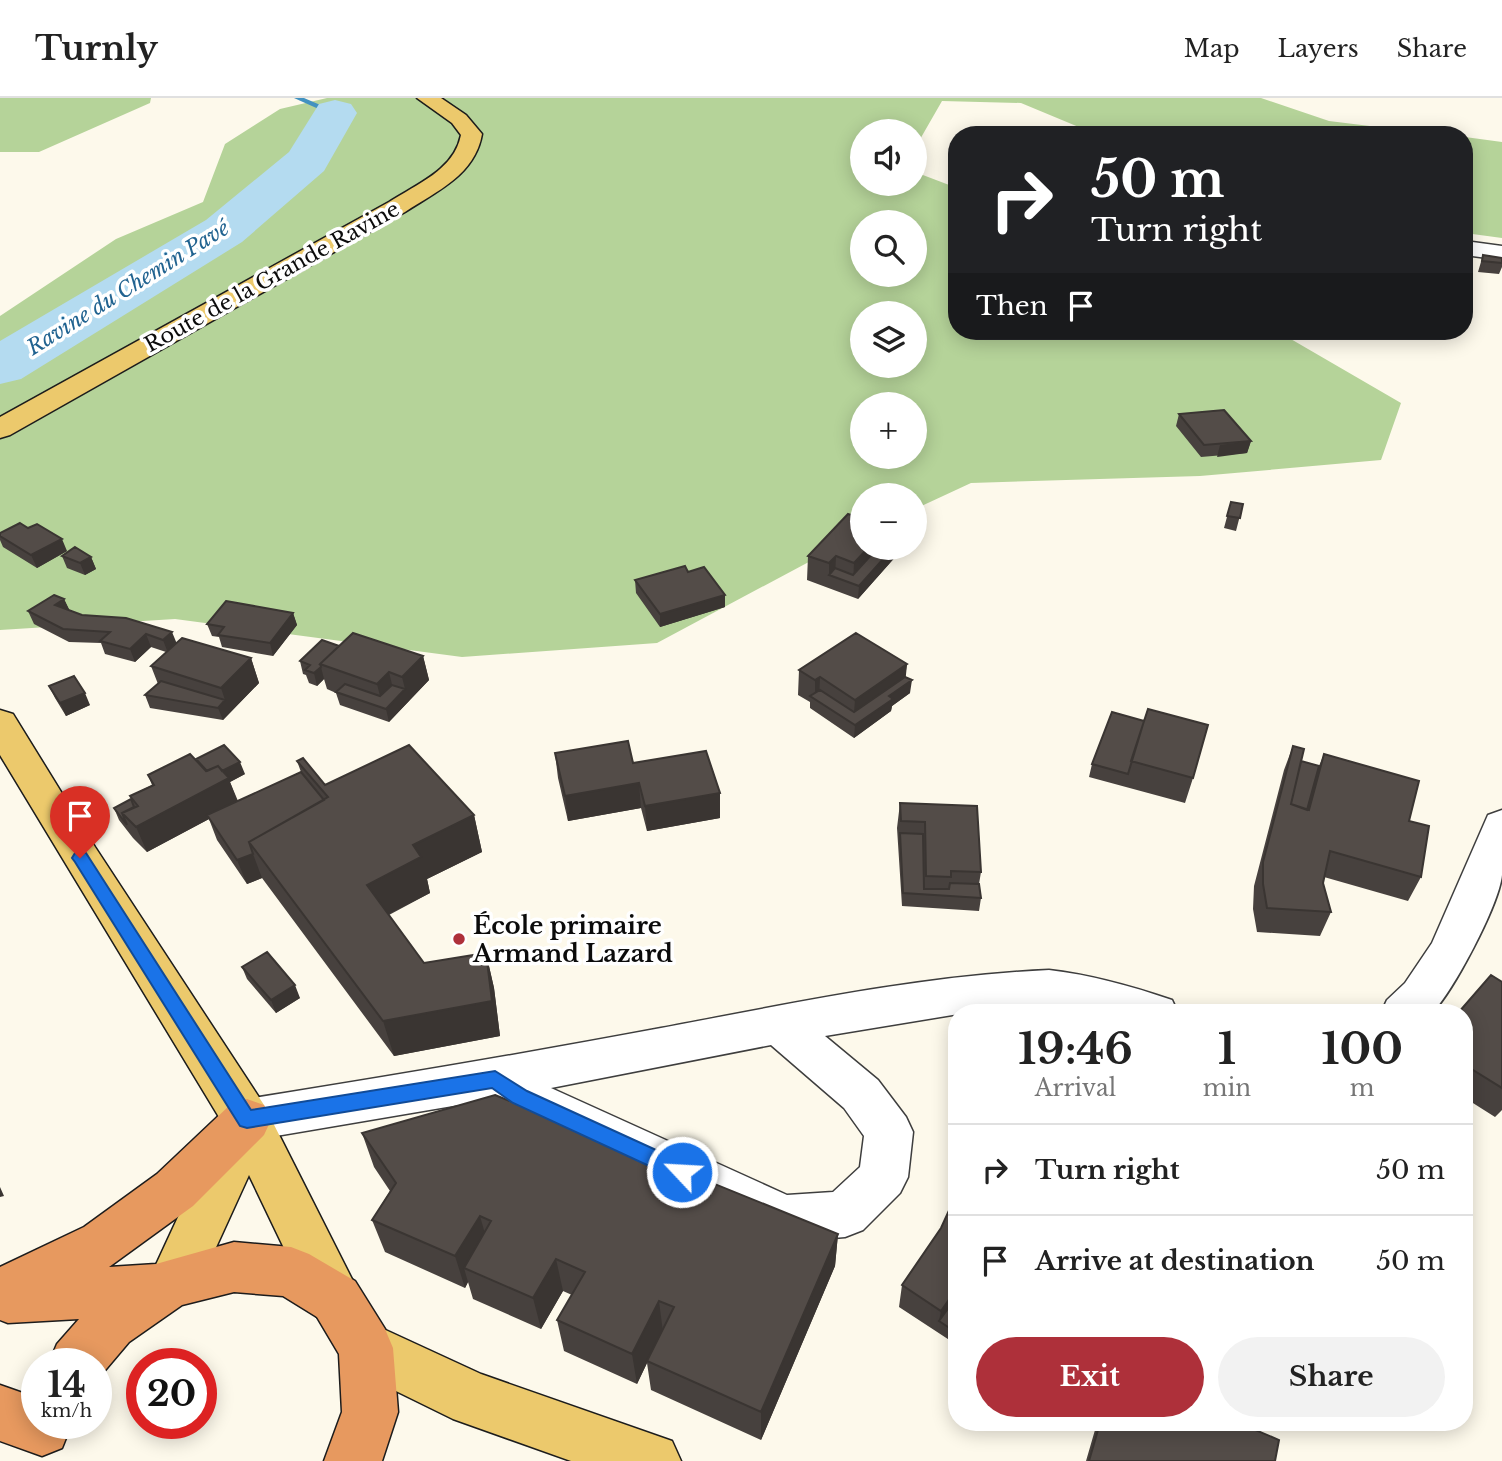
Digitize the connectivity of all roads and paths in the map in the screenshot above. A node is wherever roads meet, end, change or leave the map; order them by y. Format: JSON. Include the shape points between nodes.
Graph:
{"nodes":[{"id":1,"x":426,"y":98,"type":"edge"},
{"id":2,"x":1473,"y":249,"type":"edge"},
{"id":3,"x":1502,"y":253,"type":"edge"},
{"id":4,"x":0,"y":429,"type":"edge"},
{"id":5,"x":0,"y":723,"type":"edge"},
{"id":6,"x":1502,"y":825,"type":"edge"},
{"id":7,"x":1127,"y":1004,"type":"edge"},
{"id":8,"x":1415,"y":1004,"type":"edge"},
{"id":9,"x":779,"y":1025,"type":"junction"},
{"id":10,"x":495,"y":1079,"type":"junction"},
{"id":11,"x":247,"y":1120,"type":"junction"},
{"id":12,"x":167,"y":1286,"type":"junction"},
{"id":13,"x":0,"y":1296,"type":"edge"},
{"id":14,"x":336,"y":1298,"type":"junction"},
{"id":15,"x":89,"y":1348,"type":"edge"},
{"id":16,"x":366,"y":1348,"type":"junction"},
{"id":17,"x":353,"y":1461,"type":"edge"},
{"id":18,"x":652,"y":1461,"type":"edge"}],
"edges":[{"from":1,"to":4,"type":"main road","name":"Route de la Grande Ravine","via":[[460,119],[472,134],[471,149],[459,166],[397,207]]},
{"from":2,"to":3,"type":"street"},
{"from":5,"to":11,"type":"main road"},
{"from":6,"to":8,"type":"street","via":[[1453,942],[1435,979]]},
{"from":7,"to":9,"type":"street","via":[[1091,993],[989,991]]},
{"from":9,"to":10,"type":"street"},
{"from":9,"to":10,"type":"street","via":[[861,1094],[889,1132],[883,1177],[845,1214],[785,1219],[520,1097]]},
{"from":10,"to":11,"type":"street"},
{"from":11,"to":12,"type":"main road","via":[[219,1188]]},
{"from":11,"to":13,"type":"highway","via":[[175,1190],[102,1244]]},
{"from":11,"to":14,"type":"main road"},
{"from":12,"to":13,"type":"highway"},
{"from":12,"to":14,"type":"highway","via":[[234,1267],[291,1272]]},
{"from":12,"to":15,"type":"highway","via":[[110,1324]]},
{"from":14,"to":16,"type":"highway"},
{"from":16,"to":17,"type":"highway","via":[[370,1412]]},
{"from":16,"to":18,"type":"main road","via":[[472,1399]]}]}
